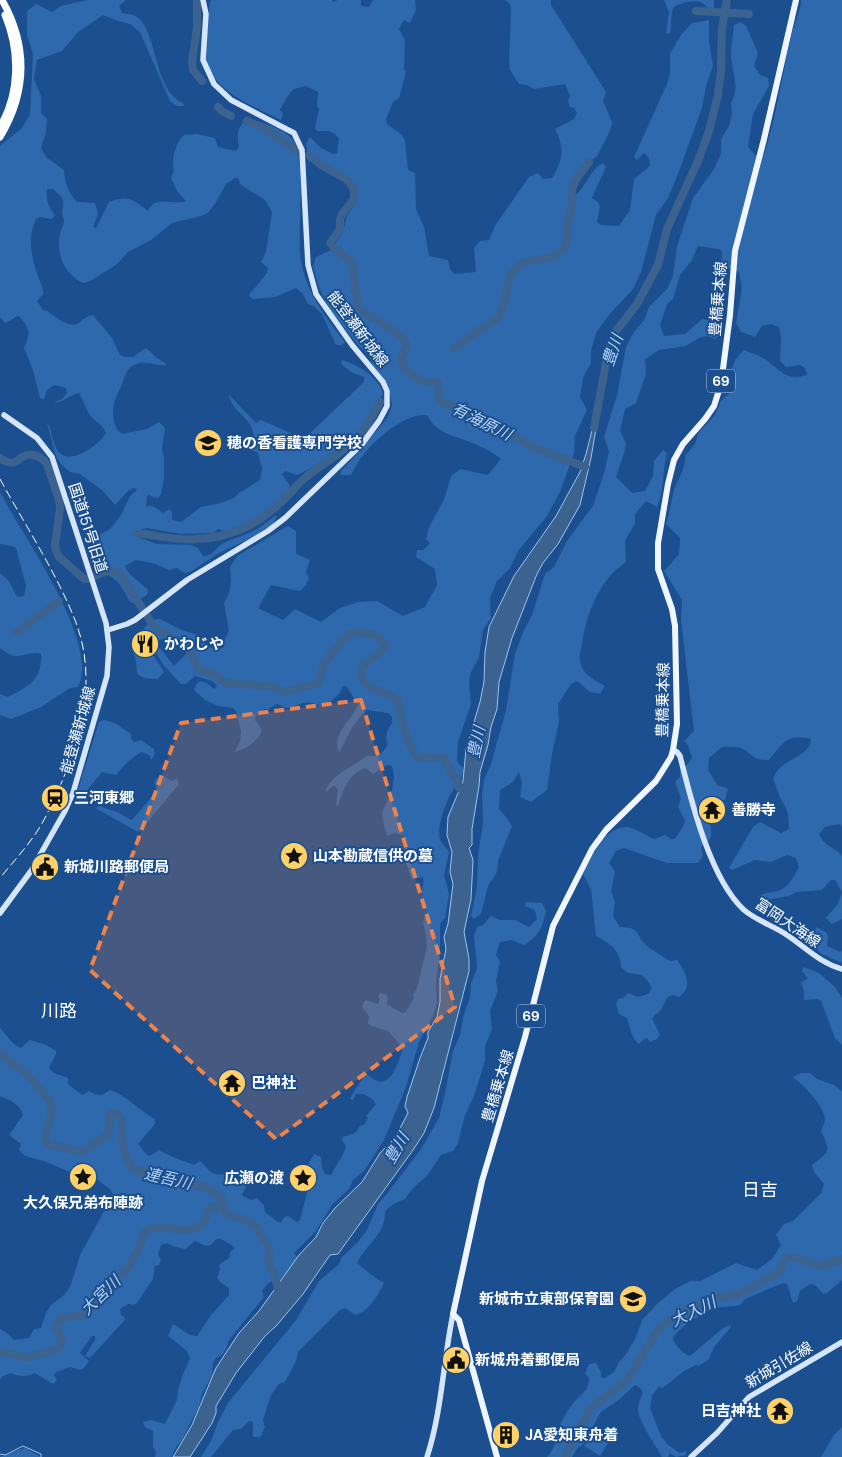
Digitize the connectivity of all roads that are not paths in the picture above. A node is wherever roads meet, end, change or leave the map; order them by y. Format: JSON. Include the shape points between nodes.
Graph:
{"nodes":[{"id":1,"x":2,"y":0,"type":"edge"},
{"id":2,"x":203,"y":0,"type":"edge"},
{"id":3,"x":796,"y":0,"type":"edge"},
{"id":4,"x":0,"y":5,"type":"edge"},
{"id":5,"x":0,"y":127,"type":"edge"},
{"id":6,"x":0,"y":137,"type":"edge"},
{"id":7,"x":4,"y":415,"type":"dead end"},
{"id":8,"x":108,"y":630,"type":"junction"},
{"id":9,"x":673,"y":750,"type":"junction"},
{"id":10,"x":0,"y":913,"type":"edge"},
{"id":11,"x":842,"y":969,"type":"edge"},
{"id":12,"x":453,"y":1314,"type":"junction"},
{"id":13,"x":842,"y":1342,"type":"edge"},
{"id":14,"x":427,"y":1457,"type":"edge"},
{"id":15,"x":497,"y":1457,"type":"edge"},
{"id":16,"x":691,"y":1457,"type":"edge"}],
"edges":[{"from":1,"to":6,"type":"highway","via":[[16,27],[21,80],[16,104]]},
{"from":2,"to":8,"type":"main road","name":"能登瀬新城線","via":[[206,14],[203,60],[214,84],[231,100],[294,133],[300,142],[304,161],[308,265],[316,294],[383,382],[388,400],[379,421],[362,444],[286,518],[187,580],[141,616]]},
{"from":3,"to":9,"type":"main road","name":"豊橋乗本線","number":"69","via":[[735,251],[721,384],[714,406],[674,460],[658,543],[658,569],[675,626],[677,724]]},
{"from":4,"to":5,"type":"highway","via":[[14,42],[16,67],[11,101]]},
{"from":7,"to":8,"type":"main road","name":"国道151号旧道","via":[[37,438],[52,457]]},
{"from":8,"to":10,"type":"main road","name":"能登瀬新城線","via":[[107,676],[70,801],[31,871]]},
{"from":9,"to":11,"type":"main road","name":"富岡大海線","via":[[680,756],[704,842],[730,892],[744,910],[784,933],[822,961]]},
{"from":9,"to":12,"type":"main road","name":"豊橋乗本線","number":"69","via":[[656,781],[595,844],[553,926],[526,1037],[482,1181]]},
{"from":12,"to":14,"type":"main road"},
{"from":12,"to":15,"type":"main road","via":[[458,1320]]},
{"from":13,"to":16,"type":"main road","name":"新城引佐線","via":[[749,1397]]}]}
